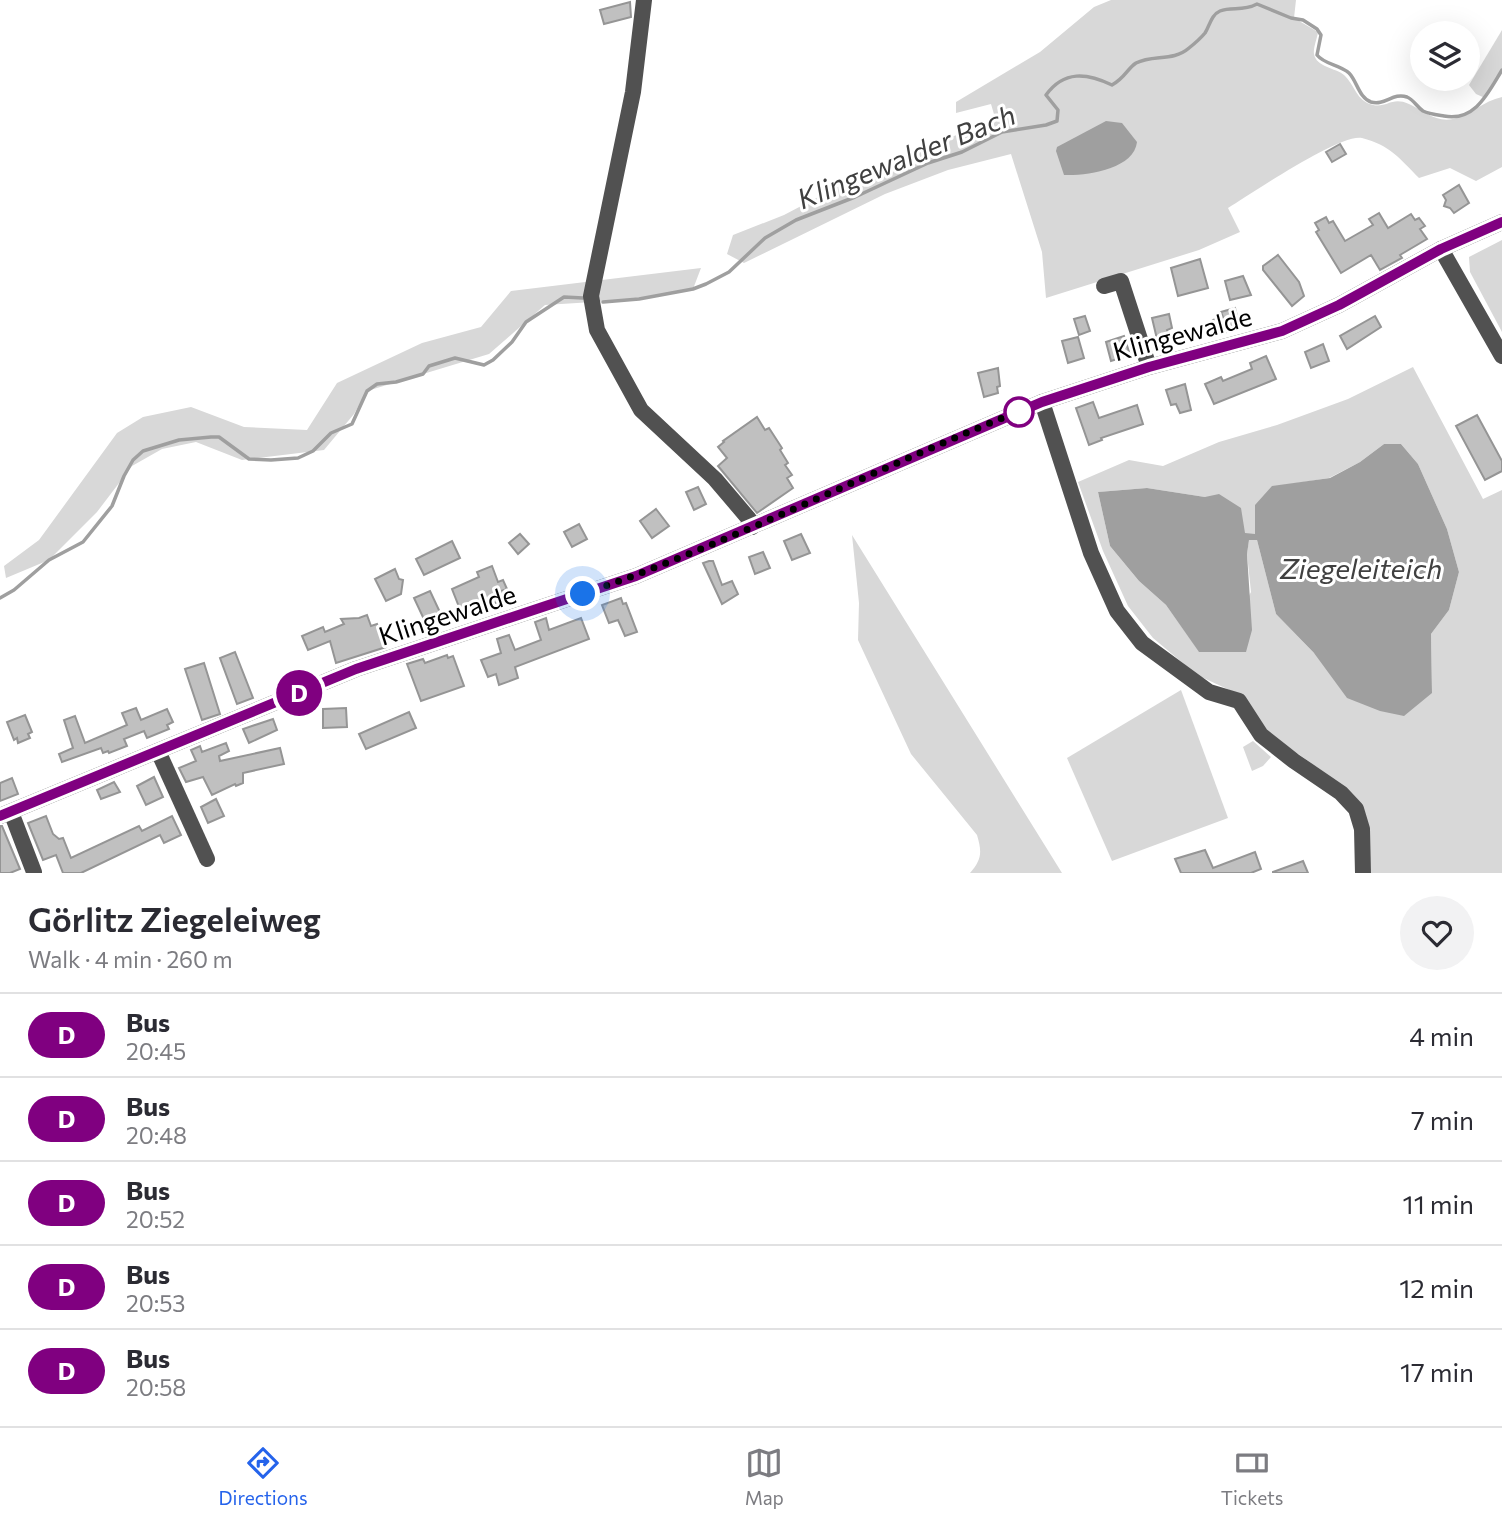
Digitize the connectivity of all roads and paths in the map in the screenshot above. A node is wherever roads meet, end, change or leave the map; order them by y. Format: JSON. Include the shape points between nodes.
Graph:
{"nodes":[{"id":1,"x":644,"y":0,"type":"edge"},
{"id":2,"x":1502,"y":222,"type":"edge"},
{"id":3,"x":1441,"y":249,"type":"junction"},
{"id":4,"x":1104,"y":286,"type":"dead end"},
{"id":5,"x":1502,"y":356,"type":"edge"},
{"id":6,"x":1149,"y":367,"type":"junction"},
{"id":7,"x":1042,"y":402,"type":"junction"},
{"id":8,"x":752,"y":527,"type":"junction"},
{"id":9,"x":158,"y":751,"type":"junction"},
{"id":10,"x":5,"y":814,"type":"edge"},
{"id":11,"x":207,"y":859,"type":"dead end"},
{"id":12,"x":34,"y":872,"type":"edge"},
{"id":13,"x":1363,"y":873,"type":"edge"}],
"edges":[{"from":1,"to":8,"type":"street","via":[[633,92],[591,296],[597,330],[649,420],[715,479]]},
{"from":2,"to":3,"type":"street","name":"Klingewalde"},
{"from":3,"to":5,"type":"street"},
{"from":3,"to":6,"type":"street","name":"Klingewalde","via":[[1282,331]]},
{"from":4,"to":6,"type":"street","via":[[1121,281]]},
{"from":6,"to":7,"type":"street","name":"Klingewalde"},
{"from":7,"to":8,"type":"street","name":"Klingewalde"},
{"from":7,"to":13,"type":"street","via":[[1091,553],[1118,611],[1142,643],[1209,692],[1239,701],[1261,735],[1356,809],[1362,829]]},
{"from":8,"to":9,"type":"street","name":"Klingewalde","via":[[636,576],[356,669]]},
{"from":9,"to":10,"type":"street","name":"Klingewalde"},
{"from":9,"to":11,"type":"street"},
{"from":10,"to":12,"type":"street"}]}
